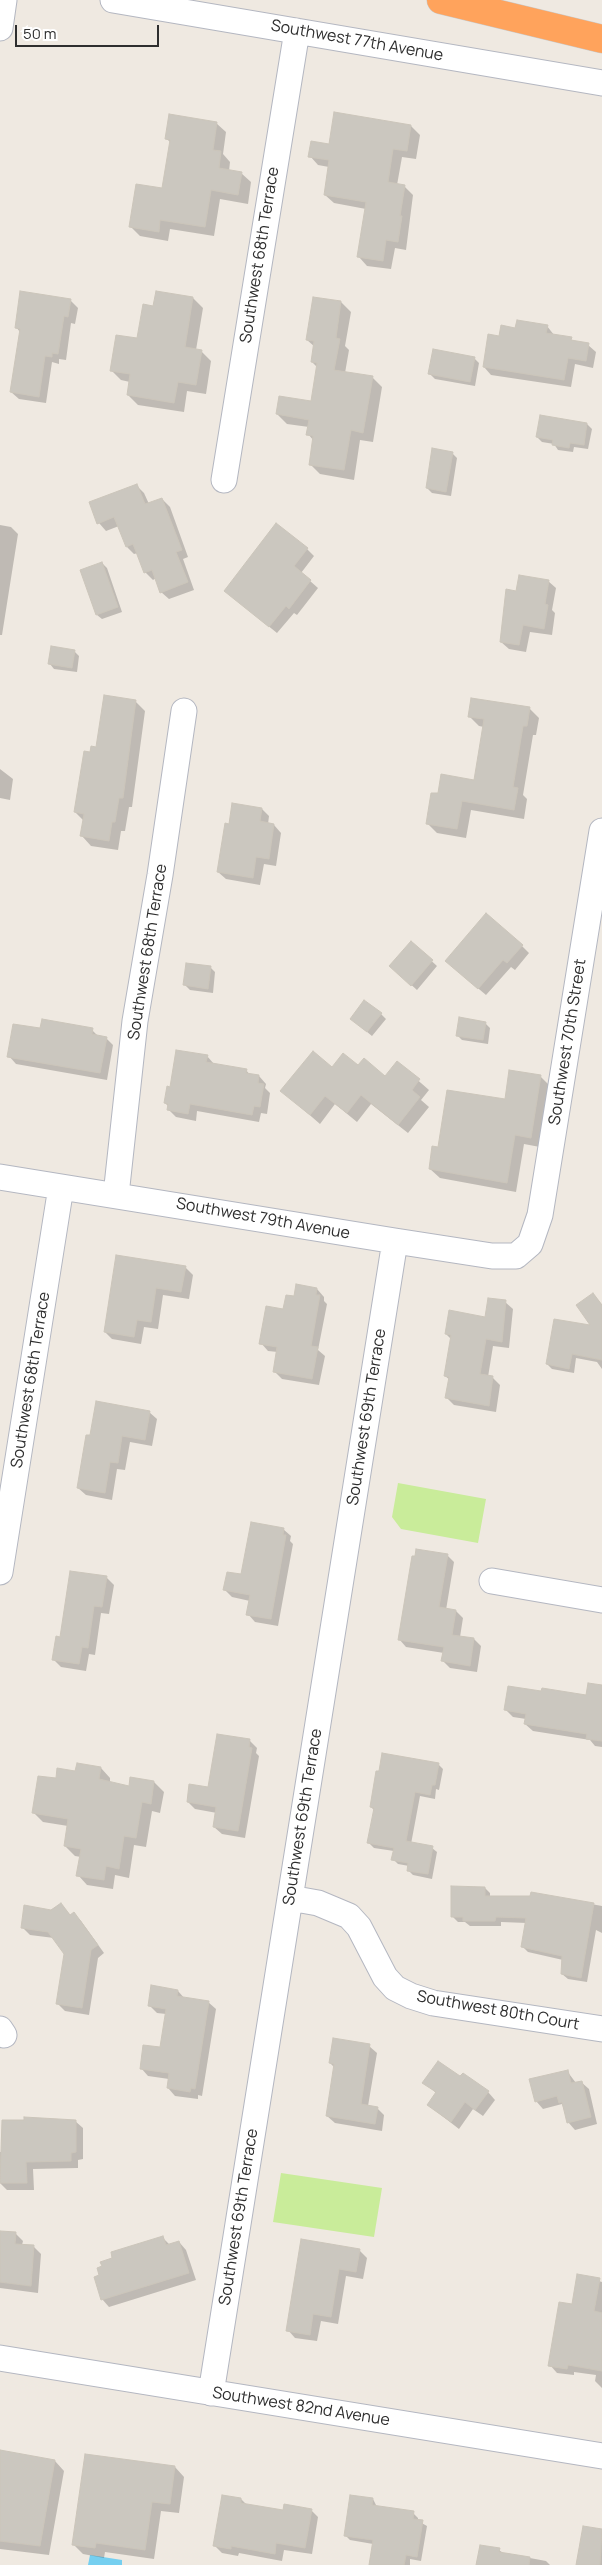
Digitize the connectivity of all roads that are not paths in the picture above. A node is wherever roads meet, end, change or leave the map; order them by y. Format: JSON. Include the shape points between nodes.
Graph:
{"nodes":[{"id":1,"x":4,"y":0,"type":"edge"},
{"id":2,"x":112,"y":0,"type":"edge"},
{"id":3,"x":441,"y":0,"type":"edge"},
{"id":4,"x":0,"y":28,"type":"edge"},
{"id":5,"x":297,"y":31,"type":"junction"},
{"id":6,"x":602,"y":39,"type":"edge"},
{"id":7,"x":602,"y":83,"type":"edge"},
{"id":8,"x":224,"y":480,"type":"dead end"},
{"id":9,"x":184,"y":711,"type":"dead end"},
{"id":10,"x":602,"y":831,"type":"edge"},
{"id":11,"x":0,"y":1177,"type":"edge"},
{"id":12,"x":61,"y":1187,"type":"junction"},
{"id":13,"x":116,"y":1194,"type":"junction"},
{"id":14,"x":395,"y":1241,"type":"junction"},
{"id":15,"x":524,"y":1250,"type":"joint"},
{"id":16,"x":0,"y":1572,"type":"edge"},
{"id":17,"x":492,"y":1581,"type":"dead end"},
{"id":18,"x":602,"y":1600,"type":"edge"},
{"id":19,"x":290,"y":1898,"type":"junction"},
{"id":20,"x":602,"y":2030,"type":"edge"},
{"id":21,"x":0,"y":2358,"type":"edge"},
{"id":22,"x":211,"y":2393,"type":"junction"},
{"id":23,"x":602,"y":2456,"type":"edge"}],
"edges":[{"from":1,"to":4,"type":"street"},
{"from":2,"to":5,"type":"street","name":"Southwest 77th Avenue"},
{"from":3,"to":6,"type":"highway"},
{"from":5,"to":7,"type":"street","name":"Southwest 77th Avenue"},
{"from":5,"to":8,"type":"street","name":"Southwest 68th Terrace"},
{"from":9,"to":13,"type":"street","name":"Southwest 68th Terrace","via":[[135,1021]]},
{"from":10,"to":15,"type":"street","name":"Southwest 70th Street","via":[[540,1215],[534,1235]]},
{"from":11,"to":12,"type":"street","name":"Southwest 79th Avenue"},
{"from":12,"to":13,"type":"street","name":"Southwest 79th Avenue"},
{"from":12,"to":16,"type":"street","name":"Southwest 68th Terrace"},
{"from":13,"to":14,"type":"street","name":"Southwest 79th Avenue"},
{"from":14,"to":15,"type":"street","name":"Southwest 79th Avenue","via":[[507,1257],[516,1256]]},
{"from":14,"to":19,"type":"street","name":"Southwest 69th Terrace"},
{"from":17,"to":18,"type":"street"},
{"from":19,"to":20,"type":"street","name":"Southwest 80th Court","via":[[318,1903],[350,1916],[359,1927],[384,1977],[395,1988],[411,1996],[433,2003]]},
{"from":19,"to":22,"type":"street","name":"Southwest 69th Terrace"},
{"from":21,"to":22,"type":"street","name":"Southwest 82nd Avenue"},
{"from":22,"to":23,"type":"street","name":"Southwest 82nd Avenue"}]}
